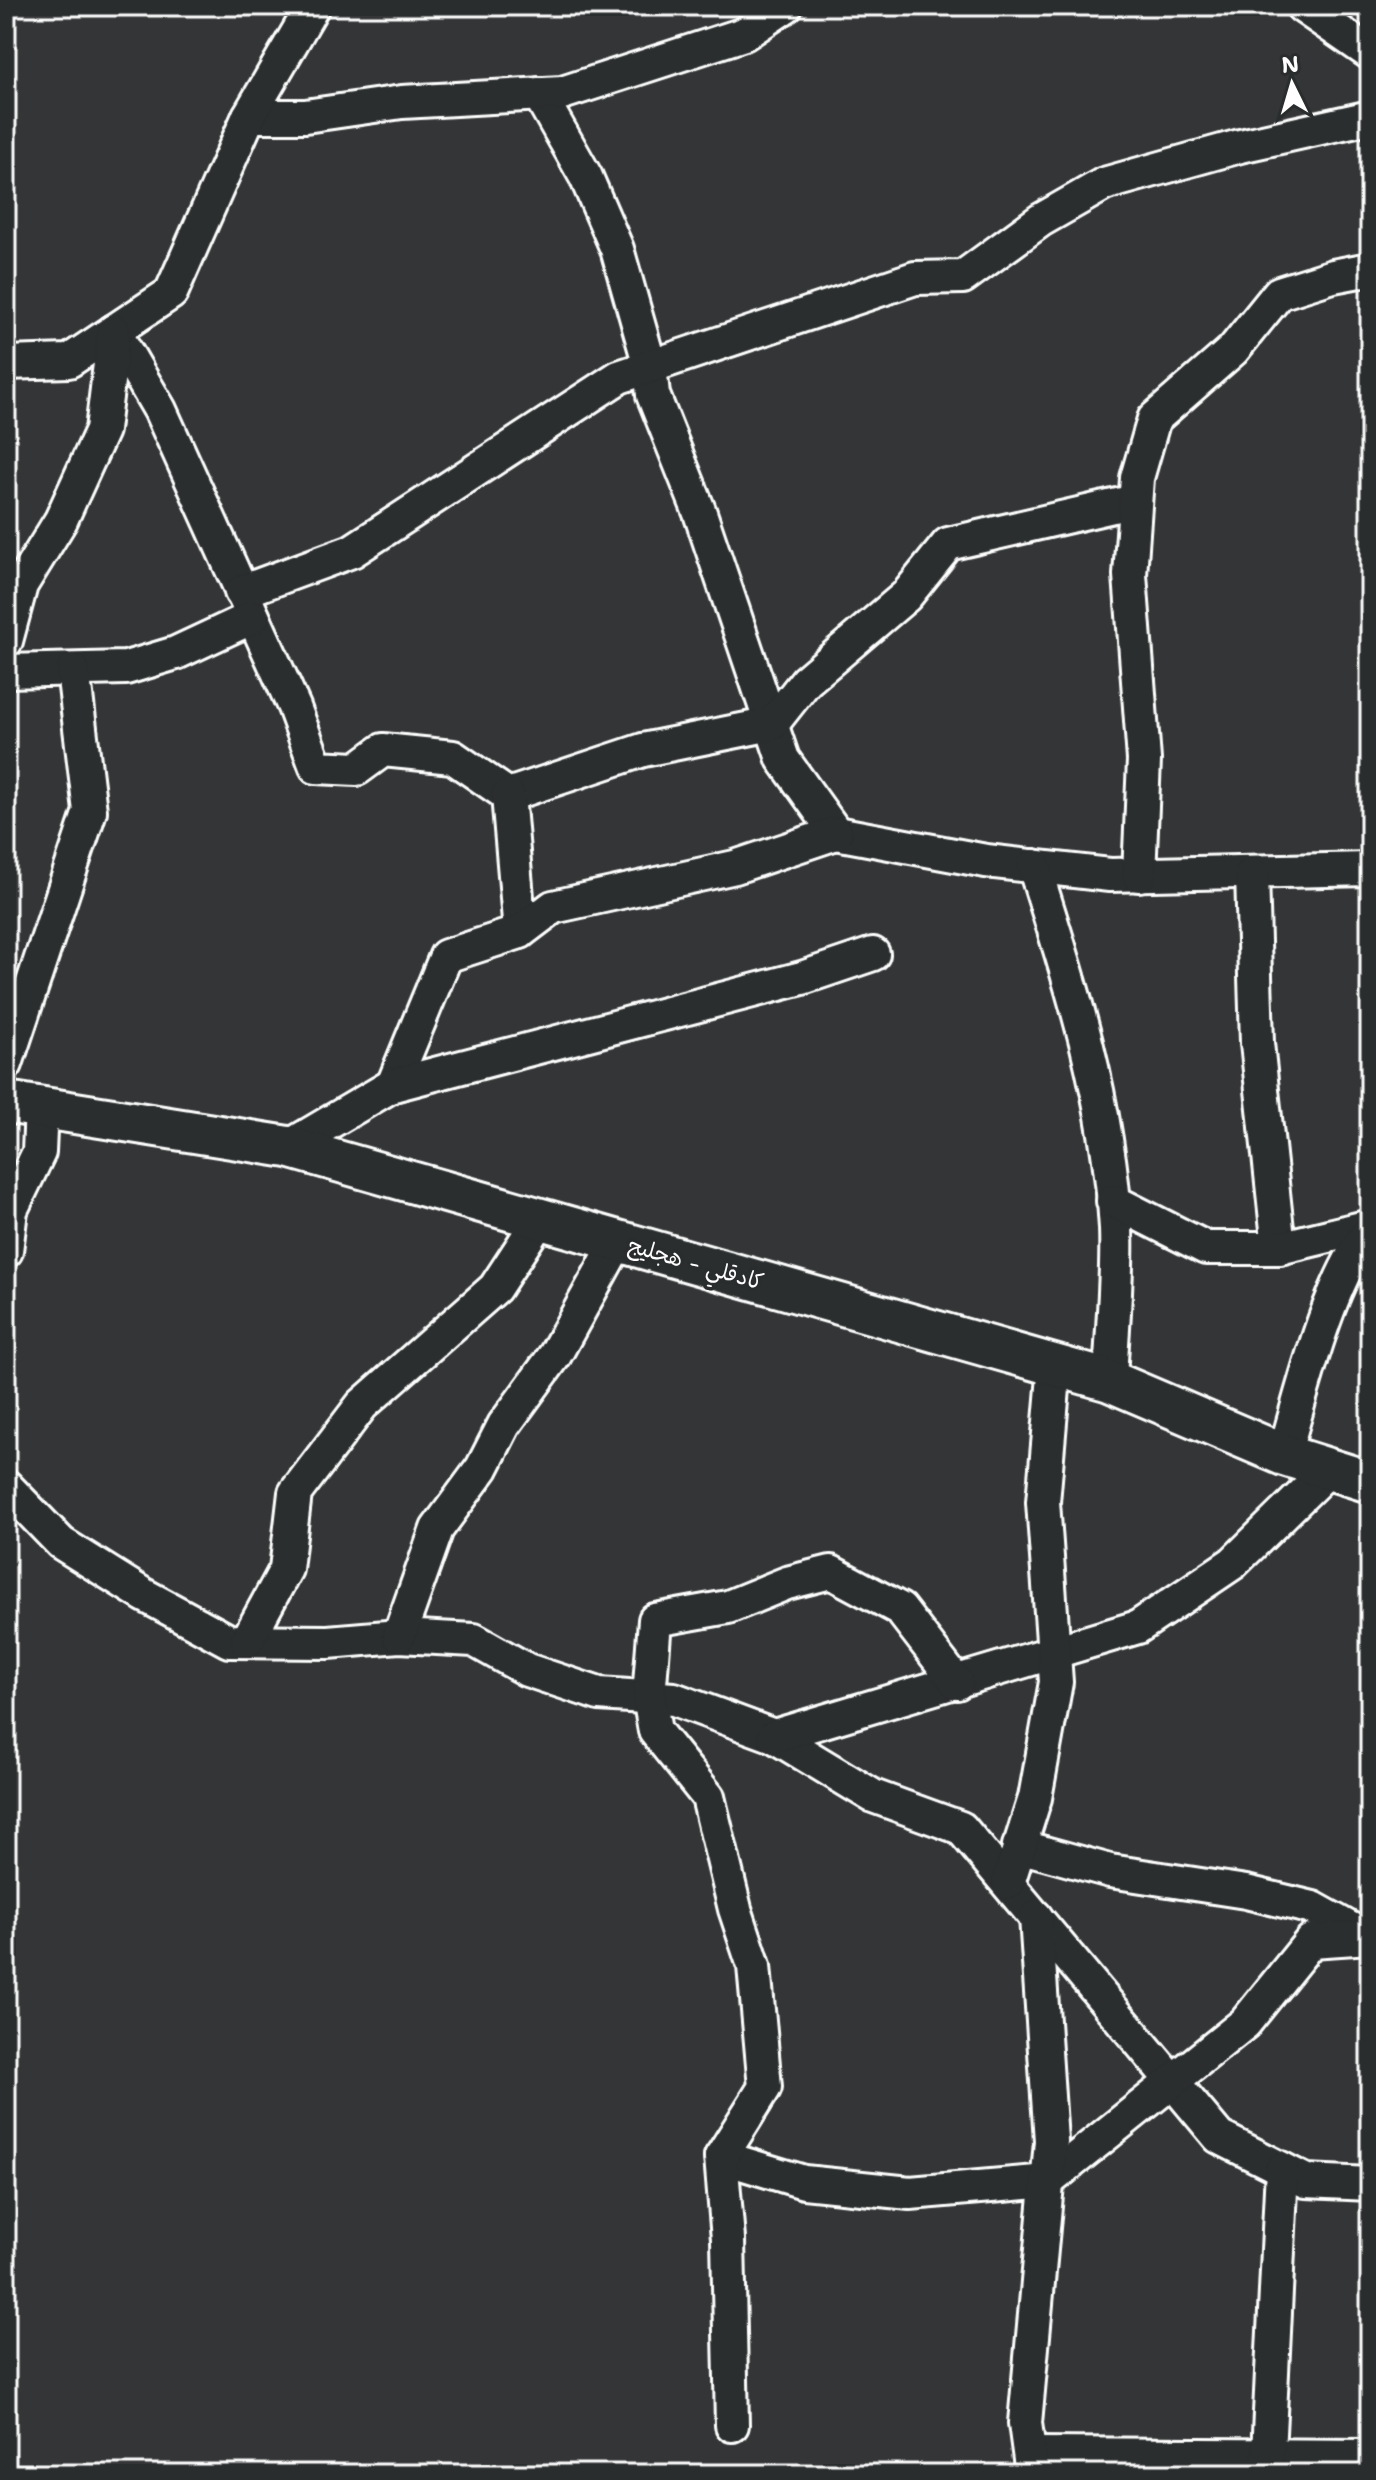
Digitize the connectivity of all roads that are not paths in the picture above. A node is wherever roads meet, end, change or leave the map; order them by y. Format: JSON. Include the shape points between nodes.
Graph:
{"nodes":[{"id":1,"x":313,"y":6,"type":"edge"},
{"id":2,"x":786,"y":6,"type":"edge"},
{"id":3,"x":1302,"y":6,"type":"edge"},
{"id":4,"x":1370,"y":53,"type":"edge"},
{"id":5,"x":539,"y":94,"type":"junction"},
{"id":6,"x":249,"y":116,"type":"junction"},
{"id":7,"x":1370,"y":117,"type":"edge"},
{"id":8,"x":1370,"y":269,"type":"edge"},
{"id":9,"x":114,"y":331,"type":"junction"},
{"id":10,"x":6,"y":363,"type":"edge"},
{"id":11,"x":650,"y":366,"type":"junction"},
{"id":12,"x":1135,"y":501,"type":"junction"},
{"id":13,"x":247,"y":605,"type":"junction"},
{"id":14,"x":6,"y":641,"type":"edge"},
{"id":15,"x":73,"y":670,"type":"junction"},
{"id":16,"x":6,"y":671,"type":"edge"},
{"id":17,"x":772,"y":724,"type":"junction"},
{"id":18,"x":508,"y":795,"type":"junction"},
{"id":19,"x":836,"y":833,"type":"junction"},
{"id":20,"x":1034,"y":866,"type":"junction"},
{"id":21,"x":1370,"y":869,"type":"edge"},
{"id":22,"x":1252,"y":874,"type":"junction"},
{"id":23,"x":1139,"y":875,"type":"junction"},
{"id":24,"x":520,"y":932,"type":"junction"},
{"id":25,"x":873,"y":954,"type":"dead end"},
{"id":26,"x":6,"y":1064,"type":"edge"},
{"id":27,"x":393,"y":1085,"type":"junction"},
{"id":28,"x":23,"y":1104,"type":"edge"},
{"id":29,"x":288,"y":1147,"type":"junction"},
{"id":30,"x":1113,"y":1201,"type":"junction"},
{"id":31,"x":540,"y":1219,"type":"junction"},
{"id":32,"x":1370,"y":1229,"type":"edge"},
{"id":33,"x":618,"y":1241,"type":"junction"},
{"id":34,"x":1279,"y":1248,"type":"junction"},
{"id":35,"x":6,"y":1251,"type":"edge"},
{"id":36,"x":1055,"y":1365,"type":"junction"},
{"id":37,"x":1110,"y":1381,"type":"junction"},
{"id":38,"x":1284,"y":1455,"type":"junction"},
{"id":39,"x":1329,"y":1469,"type":"junction"},
{"id":40,"x":1370,"y":1482,"type":"edge"},
{"id":41,"x":6,"y":1486,"type":"edge"},
{"id":42,"x":399,"y":1636,"type":"junction"},
{"id":43,"x":247,"y":1641,"type":"junction"},
{"id":44,"x":1054,"y":1651,"type":"junction"},
{"id":45,"x":957,"y":1683,"type":"junction"},
{"id":46,"x":649,"y":1697,"type":"junction"},
{"id":47,"x":774,"y":1736,"type":"junction"},
{"id":48,"x":1019,"y":1846,"type":"junction"},
{"id":49,"x":1008,"y":1883,"type":"junction"},
{"id":50,"x":1036,"y":1917,"type":"junction"},
{"id":51,"x":1367,"y":1937,"type":"edge"},
{"id":52,"x":1172,"y":2081,"type":"junction"},
{"id":53,"x":721,"y":2157,"type":"junction"},
{"id":54,"x":1282,"y":2169,"type":"junction"},
{"id":55,"x":1048,"y":2181,"type":"junction"},
{"id":56,"x":1370,"y":2184,"type":"edge"},
{"id":57,"x":732,"y":2425,"type":"dead end"},
{"id":58,"x":1370,"y":2456,"type":"edge"},
{"id":59,"x":1031,"y":2464,"type":"edge"},
{"id":60,"x":1266,"y":2465,"type":"edge"}],
"edges":[{"from":1,"to":6,"type":"street"},
{"from":2,"to":5,"type":"street","via":[[744,34],[562,93]]},
{"from":3,"to":4,"type":"street"},
{"from":5,"to":6,"type":"street","via":[[402,102],[305,116]]},
{"from":5,"to":11,"type":"street","via":[[586,177],[617,249]]},
{"from":6,"to":9,"type":"street","via":[[171,293]]},
{"from":7,"to":11,"type":"street","via":[[1226,149],[1104,184],[1041,220],[963,277],[915,278]]},
{"from":8,"to":12,"type":"street","via":[[1279,293],[1233,350],[1154,419]]},
{"from":9,"to":10,"type":"street","via":[[69,361]]},
{"from":9,"to":13,"type":"street","via":[[160,410]]},
{"from":9,"to":14,"type":"street","via":[[102,430],[61,520],[21,585]]},
{"from":11,"to":13,"type":"street","via":[[619,377],[352,551]]},
{"from":11,"to":17,"type":"street","via":[[653,395],[700,513]]},
{"from":12,"to":17,"type":"street","via":[[948,544],[906,596],[806,681]]},
{"from":12,"to":23,"type":"street","via":[[1130,575],[1144,760]]},
{"from":13,"to":15,"type":"street","via":[[176,653],[126,668]]},
{"from":13,"to":18,"type":"street","via":[[316,767],[357,769],[383,750],[453,757]]},
{"from":15,"to":16,"type":"street"},
{"from":15,"to":26,"type":"street","via":[[90,811]]},
{"from":17,"to":18,"type":"street","via":[[643,750]]},
{"from":17,"to":19,"type":"street","via":[[783,759]]},
{"from":18,"to":24,"type":"street"},
{"from":19,"to":20,"type":"street"},
{"from":19,"to":24,"type":"street","via":[[735,867],[553,907]]},
{"from":20,"to":23,"type":"street"},
{"from":20,"to":30,"type":"street","via":[[1084,1022],[1101,1100]]},
{"from":21,"to":22,"type":"street"},
{"from":22,"to":23,"type":"street"},
{"from":22,"to":34,"type":"street","via":[[1257,1043]]},
{"from":24,"to":27,"type":"street","via":[[446,956]]},
{"from":25,"to":27,"type":"street","via":[[802,978]]},
{"from":27,"to":29,"type":"street"},
{"from":28,"to":29,"type":"street","name":"كادقلي - هجليج"},
{"from":28,"to":35,"type":"street","via":[[39,1152],[11,1210]]},
{"from":29,"to":31,"type":"street","name":"كادقلي - هجليج"},
{"from":30,"to":34,"type":"street","via":[[1206,1248]]},
{"from":30,"to":37,"type":"street"},
{"from":31,"to":33,"type":"street","name":"كادقلي - هجليج"},
{"from":31,"to":43,"type":"street","via":[[495,1288],[362,1405],[295,1493],[286,1569]]},
{"from":32,"to":34,"type":"street"},
{"from":32,"to":38,"type":"street","via":[[1355,1249],[1313,1356]]},
{"from":33,"to":36,"type":"street","name":"كادقلي - هجليج"},
{"from":33,"to":42,"type":"street","via":[[555,1355],[437,1529]]},
{"from":36,"to":37,"type":"street","name":"كادقلي - هجليج"},
{"from":36,"to":44,"type":"street","via":[[1043,1502]]},
{"from":37,"to":38,"type":"street","name":"كادقلي - هجليج"},
{"from":38,"to":39,"type":"street","name":"كادقلي - هجليج"},
{"from":39,"to":40,"type":"street","name":"كادقلي - هجليج"},
{"from":39,"to":44,"type":"street","via":[[1233,1563],[1138,1627]]},
{"from":41,"to":43,"type":"street","via":[[61,1543],[229,1641]]},
{"from":42,"to":43,"type":"street"},
{"from":42,"to":46,"type":"street","via":[[474,1640],[527,1670],[599,1694]]},
{"from":44,"to":45,"type":"street"},
{"from":44,"to":48,"type":"street","via":[[1056,1682],[1035,1798]]},
{"from":45,"to":46,"type":"street","via":[[900,1609],[831,1572],[728,1607],[655,1620]]},
{"from":45,"to":47,"type":"street"},
{"from":46,"to":47,"type":"street","via":[[674,1699]]},
{"from":46,"to":53,"type":"street","via":[[655,1731],[708,1797],[754,1966],[765,2087]]},
{"from":47,"to":49,"type":"street","via":[[873,1796],[961,1828]]},
{"from":48,"to":49,"type":"street"},
{"from":48,"to":51,"type":"street","via":[[1110,1871],[1313,1908]]},
{"from":49,"to":50,"type":"street"},
{"from":50,"to":52,"type":"street"},
{"from":50,"to":55,"type":"street","via":[[1051,2141]]},
{"from":51,"to":52,"type":"street","via":[[1311,1941],[1245,2023]]},
{"from":52,"to":54,"type":"street","via":[[1219,2137]]},
{"from":52,"to":55,"type":"street"},
{"from":53,"to":55,"type":"street","via":[[804,2182],[910,2193]]},
{"from":53,"to":57,"type":"street"},
{"from":54,"to":56,"type":"street","via":[[1306,2181]]},
{"from":54,"to":60,"type":"street"},
{"from":55,"to":59,"type":"street","via":[[1025,2423]]},
{"from":58,"to":60,"type":"street"},
{"from":59,"to":60,"type":"street"}]}
